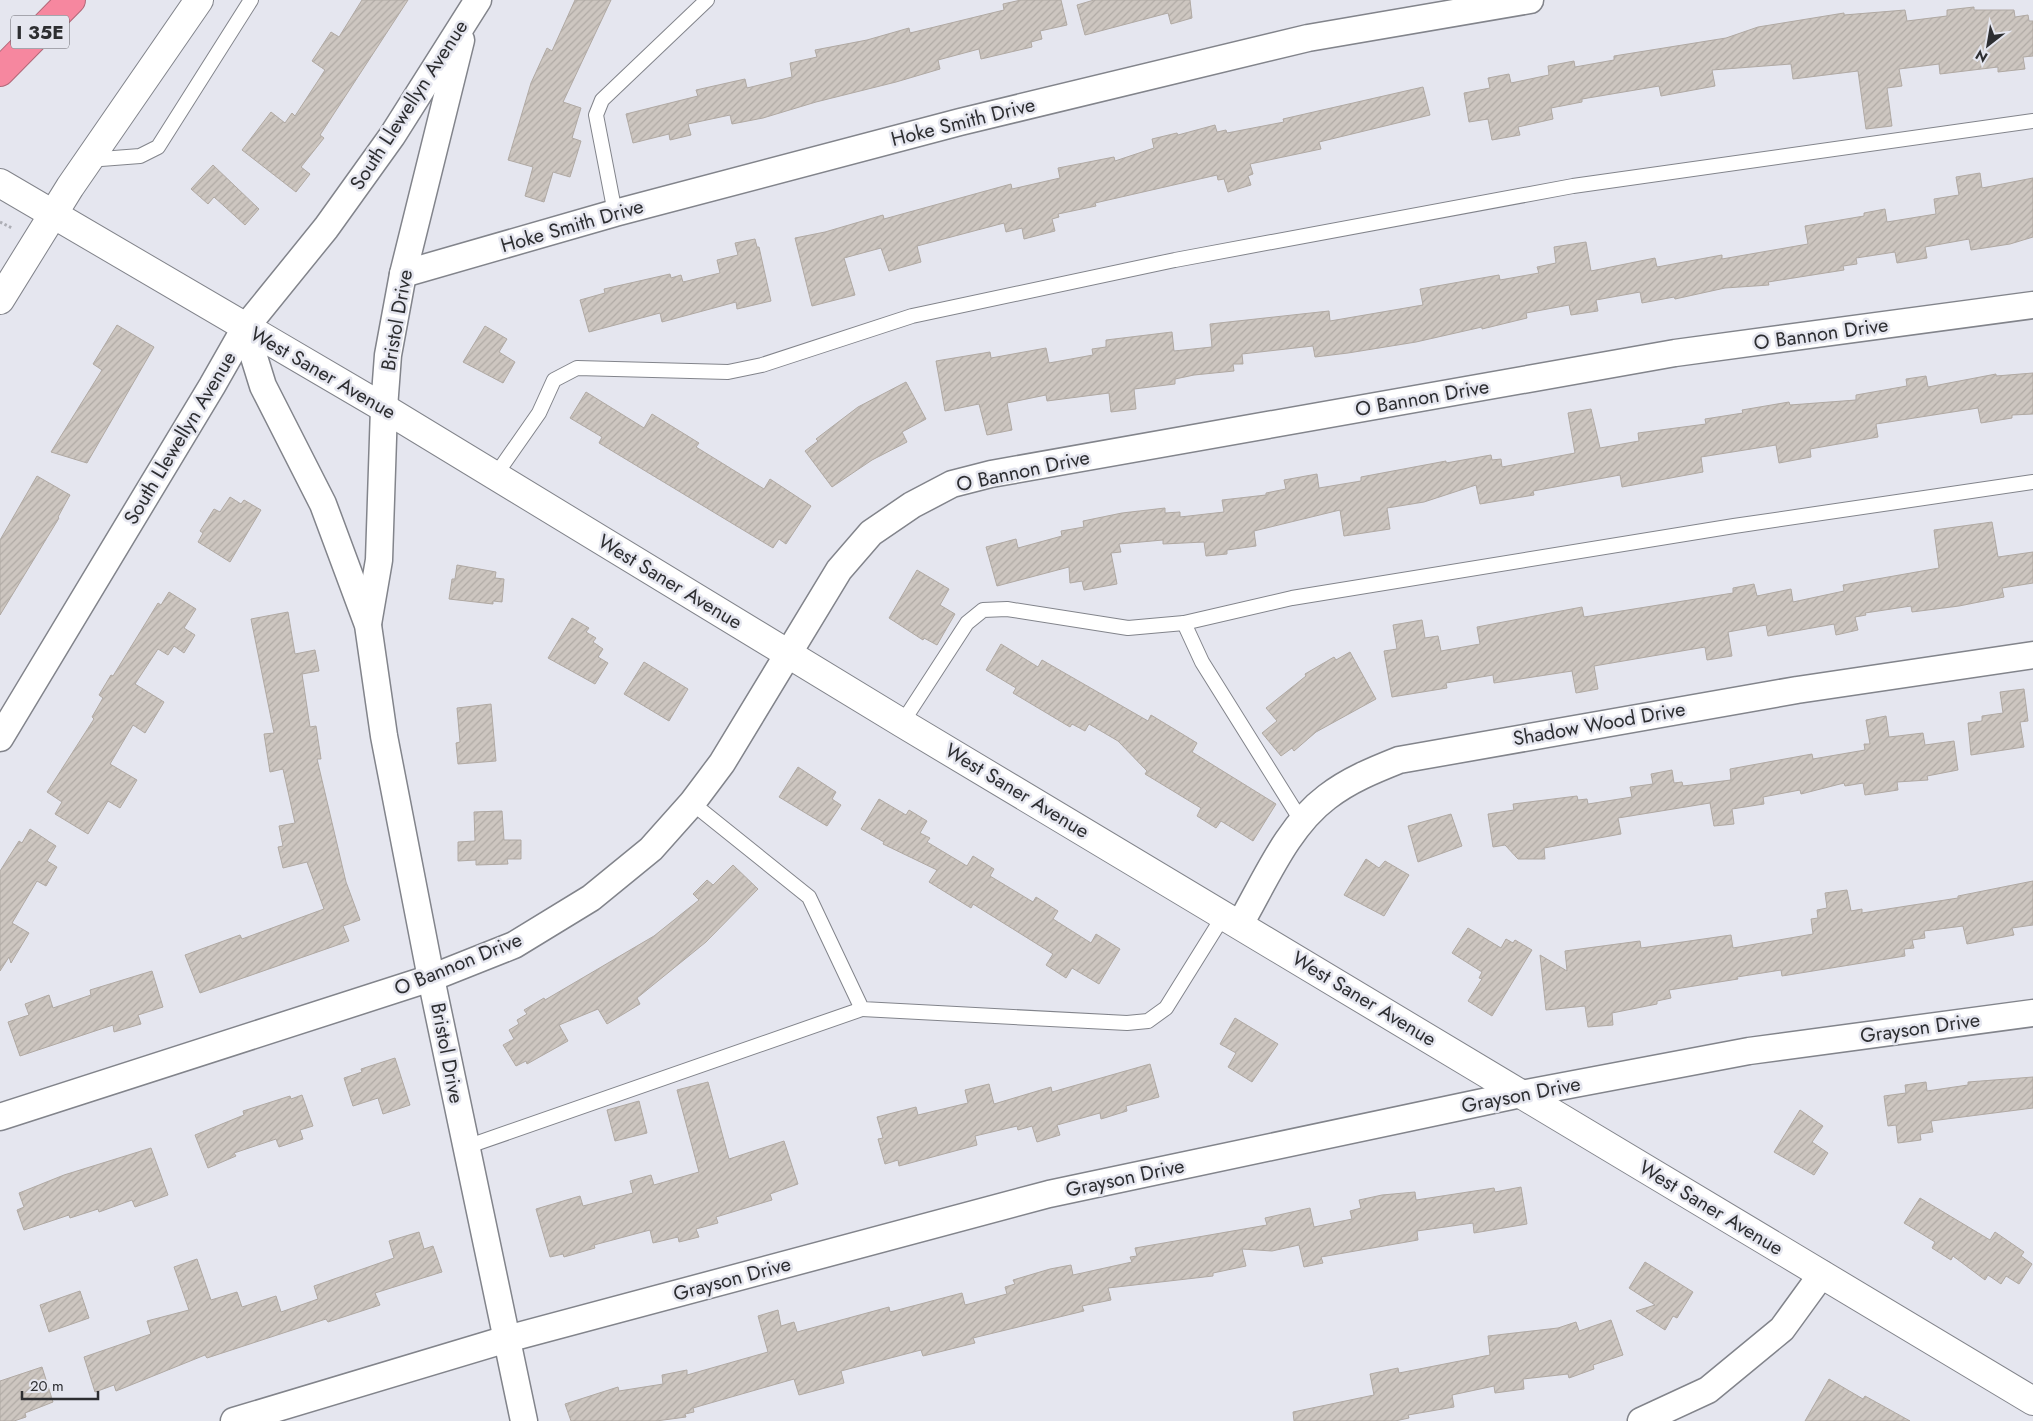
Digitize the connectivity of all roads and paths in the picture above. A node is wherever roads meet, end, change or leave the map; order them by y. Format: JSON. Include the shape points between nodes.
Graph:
{"nodes":[{"id":1,"x":72,"y":0,"type":"edge"},
{"id":2,"x":199,"y":0,"type":"edge"},
{"id":3,"x":251,"y":0,"type":"edge"},
{"id":4,"x":707,"y":0,"type":"edge"},
{"id":5,"x":1530,"y":0,"type":"edge"},
{"id":6,"x":472,"y":10,"type":"edge"},
{"id":7,"x":4,"y":68,"type":"edge"},
{"id":8,"x":2033,"y":121,"type":"edge"},
{"id":9,"x":88,"y":160,"type":"junction"},
{"id":10,"x":0,"y":183,"type":"edge"},
{"id":11,"x":614,"y":213,"type":"junction"},
{"id":12,"x":52,"y":214,"type":"junction"},
{"id":13,"x":0,"y":222,"type":"edge"},
{"id":14,"x":12,"y":228,"type":"dead end"},
{"id":15,"x":403,"y":274,"type":"junction"},
{"id":16,"x":0,"y":300,"type":"edge"},
{"id":17,"x":2033,"y":305,"type":"edge"},
{"id":18,"x":244,"y":328,"type":"junction"},
{"id":19,"x":384,"y":408,"type":"junction"},
{"id":20,"x":495,"y":476,"type":"junction"},
{"id":21,"x":2033,"y":482,"type":"edge"},
{"id":22,"x":1184,"y":624,"type":"junction"},
{"id":23,"x":368,"y":625,"type":"junction"},
{"id":24,"x":787,"y":654,"type":"junction"},
{"id":25,"x":2033,"y":655,"type":"edge"},
{"id":26,"x":902,"y":723,"type":"junction"},
{"id":27,"x":0,"y":738,"type":"edge"},
{"id":28,"x":692,"y":803,"type":"junction"},
{"id":29,"x":1302,"y":822,"type":"junction"},
{"id":30,"x":1232,"y":919,"type":"junction"},
{"id":31,"x":431,"y":978,"type":"junction"},
{"id":32,"x":862,"y":1009,"type":"junction"},
{"id":33,"x":2033,"y":1013,"type":"edge"},
{"id":34,"x":1521,"y":1094,"type":"junction"},
{"id":35,"x":0,"y":1117,"type":"edge"},
{"id":36,"x":466,"y":1147,"type":"junction"},
{"id":37,"x":1822,"y":1274,"type":"junction"},
{"id":38,"x":507,"y":1339,"type":"junction"},
{"id":39,"x":2033,"y":1401,"type":"edge"},
{"id":40,"x":234,"y":1421,"type":"edge"},
{"id":41,"x":524,"y":1421,"type":"edge"},
{"id":42,"x":1642,"y":1421,"type":"edge"}],
"edges":[{"from":1,"to":7,"type":"highway","number":"I 35E"},
{"from":2,"to":9,"type":"street"},
{"from":3,"to":9,"type":"lane","via":[[158,146],[140,156]]},
{"from":4,"to":11,"type":"lane","via":[[602,100],[596,115]]},
{"from":5,"to":11,"type":"street","name":"Hoke Smith Drive","via":[[1308,38],[960,122]]},
{"from":6,"to":15,"type":"street","name":"Bristol Drive"},
{"from":6,"to":18,"type":"street","name":"South Llewellyn Avenue","via":[[392,136],[326,228]]},
{"from":8,"to":20,"type":"lane","via":[[1573,186],[1175,260],[912,316],[762,365],[728,372],[577,368],[554,380],[539,413]]},
{"from":9,"to":12,"type":"street"},
{"from":10,"to":12,"type":"street","name":"West Saner Avenue"},
{"from":11,"to":15,"type":"street","name":"Hoke Smith Drive"},
{"from":12,"to":16,"type":"street"},
{"from":12,"to":18,"type":"street","name":"West Saner Avenue"},
{"from":13,"to":14,"type":"path"},
{"from":15,"to":19,"type":"street","name":"Bristol Drive","via":[[388,354]]},
{"from":17,"to":24,"type":"street","name":"O Bannon Drive","via":[[1675,353],[991,474],[952,484],[912,505],[871,533],[839,570]]},
{"from":18,"to":19,"type":"street","name":"West Saner Avenue"},
{"from":18,"to":23,"type":"street","name":"Bristol Drive","via":[[263,386],[323,504]]},
{"from":18,"to":27,"type":"street","name":"South Llewellyn Avenue"},
{"from":19,"to":20,"type":"street","name":"West Saner Avenue"},
{"from":19,"to":23,"type":"street","name":"Bristol Drive","via":[[379,560]]},
{"from":20,"to":24,"type":"street","name":"West Saner Avenue"},
{"from":21,"to":22,"type":"lane","via":[[1734,526],[1302,596]]},
{"from":22,"to":26,"type":"lane","via":[[1128,628],[1007,609],[983,610],[967,623]]},
{"from":22,"to":29,"type":"lane","via":[[1202,662]]},
{"from":23,"to":31,"type":"street","name":"Bristol Drive","via":[[384,736]]},
{"from":24,"to":26,"type":"street","name":"West Saner Avenue"},
{"from":24,"to":28,"type":"street","name":"O Bannon Drive","via":[[722,763]]},
{"from":25,"to":29,"type":"street","name":"Shadow Wood Drive","via":[[1797,690],[1400,760],[1362,775],[1326,797]]},
{"from":26,"to":30,"type":"street","name":"West Saner Avenue"},
{"from":28,"to":31,"type":"street","name":"O Bannon Drive","via":[[651,849],[591,898],[514,944]]},
{"from":28,"to":32,"type":"lane","via":[[809,897]]},
{"from":29,"to":30,"type":"street","name":"Shadow Wood Drive"},
{"from":30,"to":32,"type":"lane","via":[[1166,1008],[1148,1021],[1127,1023]]},
{"from":30,"to":34,"type":"street","name":"West Saner Avenue"},
{"from":31,"to":35,"type":"street","name":"O Bannon Drive"},
{"from":31,"to":36,"type":"street","name":"Bristol Drive"},
{"from":32,"to":36,"type":"lane"},
{"from":33,"to":34,"type":"street","name":"Grayson Drive","via":[[1749,1051]]},
{"from":34,"to":37,"type":"street","name":"West Saner Avenue"},
{"from":34,"to":38,"type":"street","name":"Grayson Drive","via":[[1049,1194]]},
{"from":36,"to":38,"type":"street","name":"Bristol Drive"},
{"from":37,"to":39,"type":"street","name":"West Saner Avenue"},
{"from":37,"to":42,"type":"street","via":[[1782,1329],[1708,1390]]},
{"from":38,"to":40,"type":"street","name":"Grayson Drive"},
{"from":38,"to":41,"type":"street","name":"Bristol Drive"}]}
